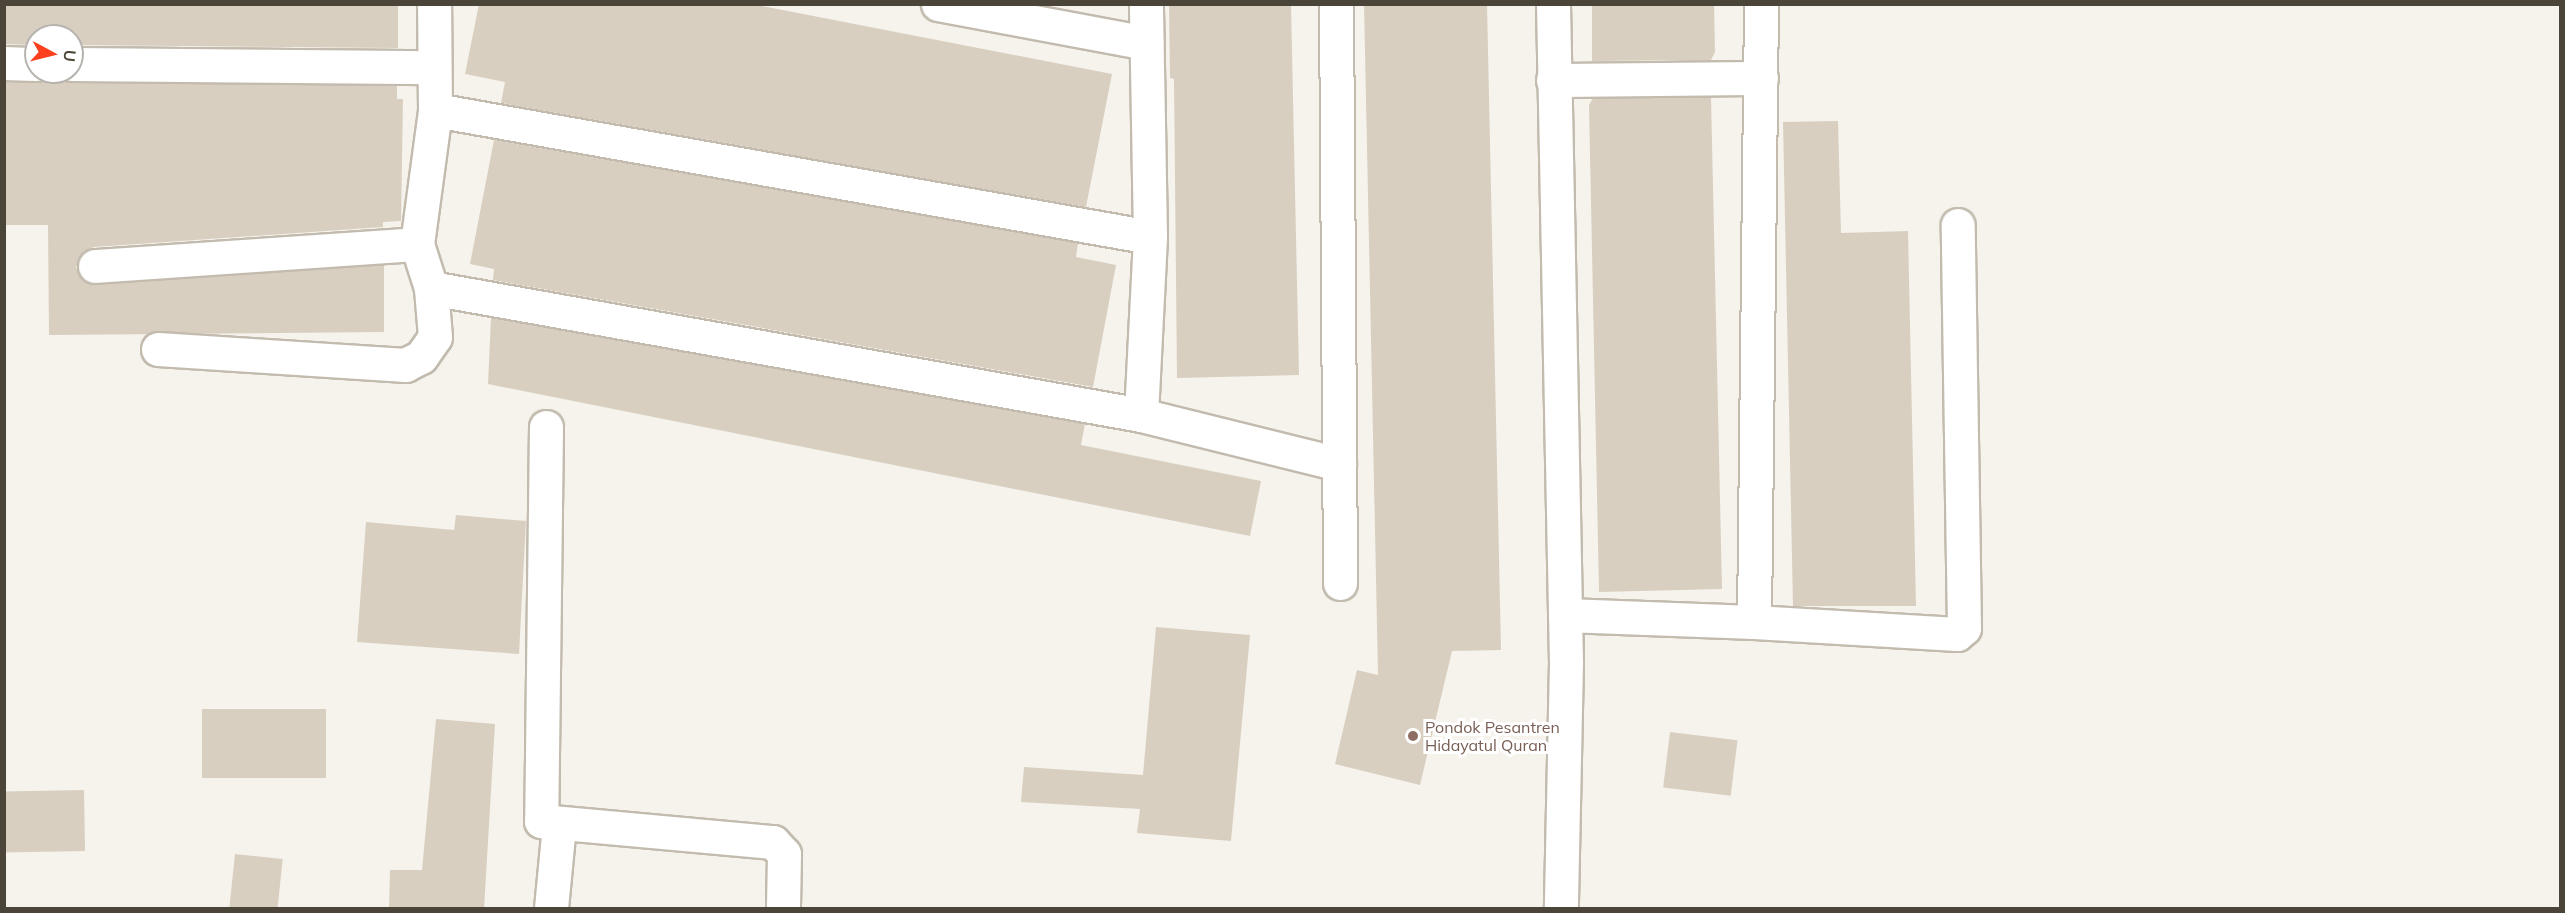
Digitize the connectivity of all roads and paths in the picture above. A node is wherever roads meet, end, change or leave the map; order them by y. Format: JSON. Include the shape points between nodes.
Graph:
{"nodes":[{"id":1,"x":434,"y":4,"type":"edge"},
{"id":2,"x":938,"y":4,"type":"edge"},
{"id":3,"x":1146,"y":4,"type":"edge"},
{"id":4,"x":1336,"y":4,"type":"edge"},
{"id":5,"x":1553,"y":4,"type":"edge"},
{"id":6,"x":1761,"y":4,"type":"edge"},
{"id":7,"x":1146,"y":43,"type":"junction"},
{"id":8,"x":4,"y":63,"type":"edge"},
{"id":9,"x":24,"y":63,"type":"edge"},
{"id":10,"x":84,"y":64,"type":"edge"},
{"id":11,"x":434,"y":67,"type":"junction"},
{"id":12,"x":1761,"y":78,"type":"junction"},
{"id":13,"x":1553,"y":80,"type":"junction"},
{"id":14,"x":435,"y":110,"type":"junction"},
{"id":15,"x":1958,"y":225,"type":"dead end"},
{"id":16,"x":1150,"y":237,"type":"junction"},
{"id":17,"x":417,"y":244,"type":"junction"},
{"id":18,"x":95,"y":266,"type":"dead end"},
{"id":19,"x":431,"y":288,"type":"junction"},
{"id":20,"x":158,"y":349,"type":"dead end"},
{"id":21,"x":1141,"y":415,"type":"junction"},
{"id":22,"x":546,"y":427,"type":"dead end"},
{"id":23,"x":1339,"y":464,"type":"junction"},
{"id":24,"x":1340,"y":583,"type":"dead end"},
{"id":25,"x":1565,"y":615,"type":"junction"},
{"id":26,"x":1754,"y":622,"type":"junction"},
{"id":27,"x":559,"y":825,"type":"junction"},
{"id":28,"x":550,"y":909,"type":"edge"},
{"id":29,"x":783,"y":909,"type":"edge"},
{"id":30,"x":1561,"y":909,"type":"edge"}],
"edges":[{"from":1,"to":11,"type":"street"},
{"from":2,"to":7,"type":"street"},
{"from":3,"to":7,"type":"street"},
{"from":4,"to":23,"type":"street"},
{"from":5,"to":13,"type":"street"},
{"from":6,"to":12,"type":"street"},
{"from":7,"to":16,"type":"street"},
{"from":8,"to":9,"type":"street"},
{"from":10,"to":11,"type":"street"},
{"from":11,"to":14,"type":"street"},
{"from":12,"to":13,"type":"street"},
{"from":12,"to":26,"type":"street"},
{"from":13,"to":25,"type":"street"},
{"from":14,"to":16,"type":"street"},
{"from":14,"to":17,"type":"street"},
{"from":15,"to":26,"type":"street","via":[[1964,628],[1957,634]]},
{"from":16,"to":21,"type":"street"},
{"from":17,"to":18,"type":"street"},
{"from":17,"to":19,"type":"street"},
{"from":19,"to":20,"type":"street","via":[[435,337],[421,357],[405,365]]},
{"from":19,"to":21,"type":"street"},
{"from":21,"to":23,"type":"street"},
{"from":22,"to":27,"type":"street","via":[[539,802],[541,821]]},
{"from":23,"to":24,"type":"street"},
{"from":25,"to":26,"type":"street"},
{"from":25,"to":30,"type":"street"},
{"from":27,"to":28,"type":"street"},
{"from":27,"to":29,"type":"street","via":[[773,842],[784,854]]}]}
